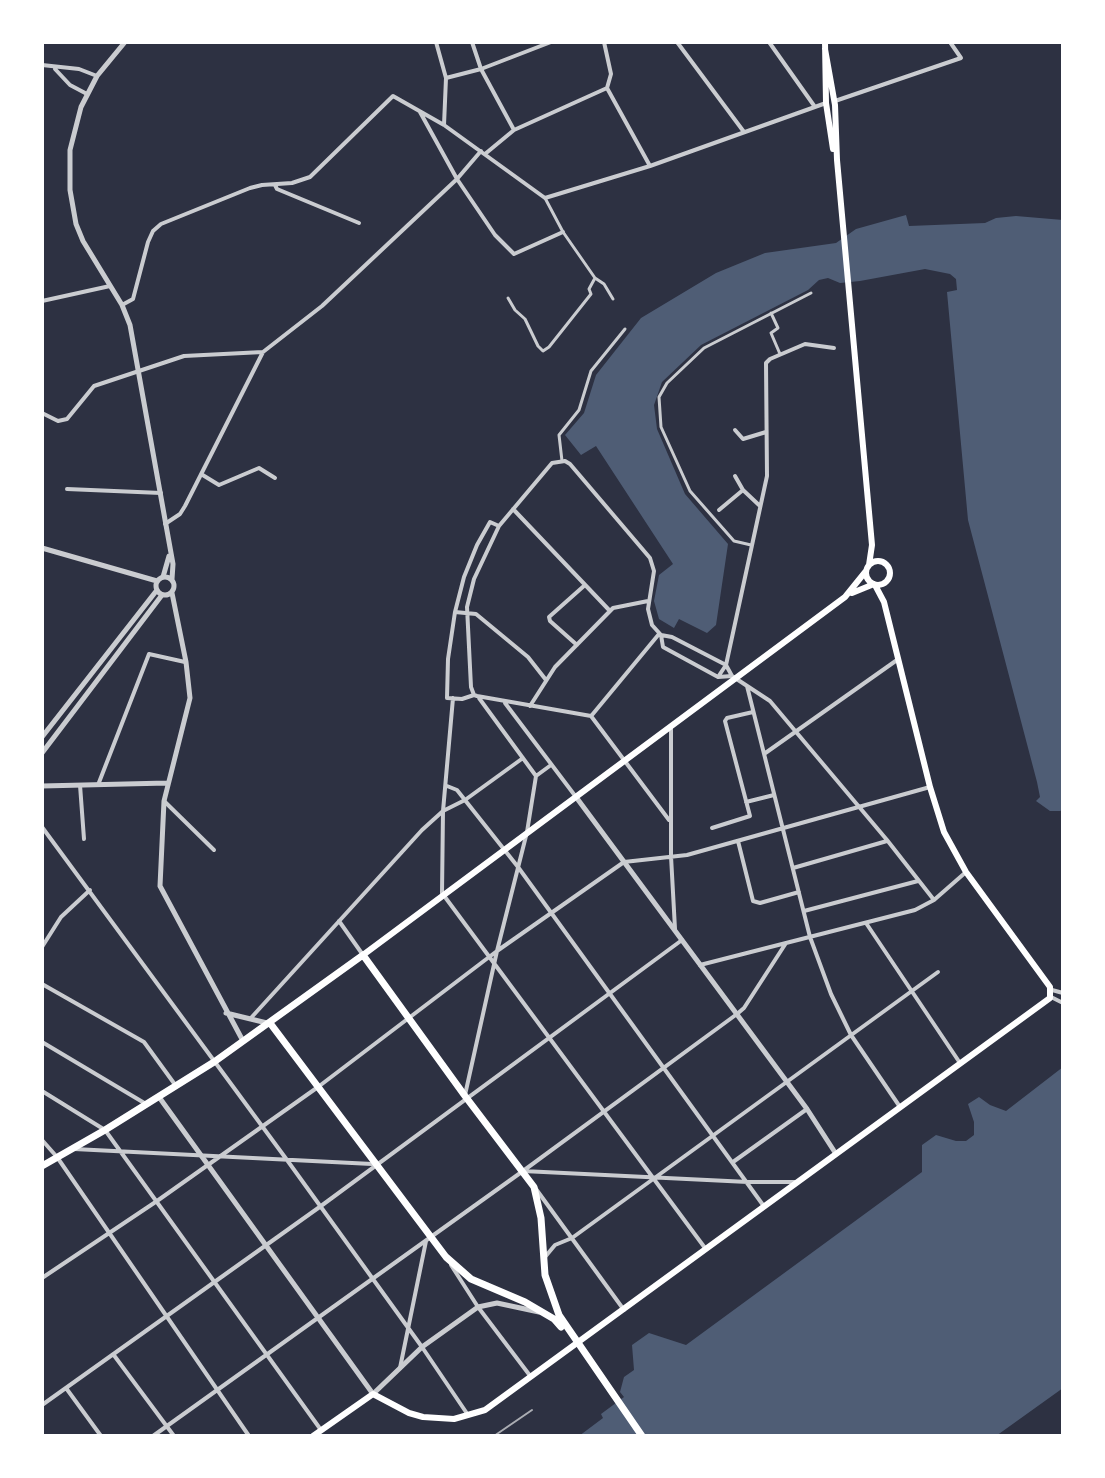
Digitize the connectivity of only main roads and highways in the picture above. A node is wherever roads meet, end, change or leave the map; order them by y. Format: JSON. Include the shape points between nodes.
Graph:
{"nodes":[{"id":1,"x":825,"y":45,"type":"edge"},
{"id":2,"x":834,"y":99,"type":"junction"},
{"id":3,"x":826,"y":101,"type":"junction"},
{"id":4,"x":837,"y":160,"type":"junction"},
{"id":5,"x":872,"y":545,"type":"junction"},
{"id":6,"x":881,"y":562,"type":"junction"},
{"id":7,"x":867,"y":568,"type":"junction"},
{"id":8,"x":888,"y":580,"type":"junction"},
{"id":9,"x":874,"y":585,"type":"junction"},
{"id":10,"x":845,"y":597,"type":"junction"},
{"id":11,"x":884,"y":602,"type":"junction"},
{"id":12,"x":363,"y":955,"type":"junction"},
{"id":13,"x":270,"y":1023,"type":"junction"},
{"id":14,"x":42,"y":1166,"type":"edge"},
{"id":15,"x":553,"y":1316,"type":"junction"},
{"id":16,"x":313,"y":1436,"type":"edge"},
{"id":17,"x":640,"y":1436,"type":"edge"}],
"edges":[{"from":1,"to":2,"type":"main road"},
{"from":1,"to":3,"type":"main road"},
{"from":2,"to":3,"type":"main road","via":[[829,94]]},
{"from":2,"to":4,"type":"main road"},
{"from":3,"to":4,"type":"main road"},
{"from":4,"to":5,"type":"main road"},
{"from":5,"to":6,"type":"main road"},
{"from":5,"to":7,"type":"main road"},
{"from":6,"to":7,"type":"main road"},
{"from":6,"to":8,"type":"main road","via":[[889,571]]},
{"from":7,"to":9,"type":"main road","via":[[867,579]]},
{"from":7,"to":10,"type":"main road"},
{"from":8,"to":9,"type":"main road"},
{"from":8,"to":11,"type":"main road"},
{"from":9,"to":10,"type":"main road"},
{"from":9,"to":11,"type":"main road"},
{"from":10,"to":12,"type":"main road"},
{"from":11,"to":16,"type":"main road","via":[[944,832],[1051,993],[485,1410],[454,1419],[423,1417],[373,1394]]},
{"from":12,"to":13,"type":"main road"},
{"from":12,"to":15,"type":"main road","via":[[534,1187]]},
{"from":13,"to":14,"type":"main road"},
{"from":13,"to":15,"type":"main road","via":[[428,1240],[471,1279]]},
{"from":15,"to":17,"type":"main road"}]}
